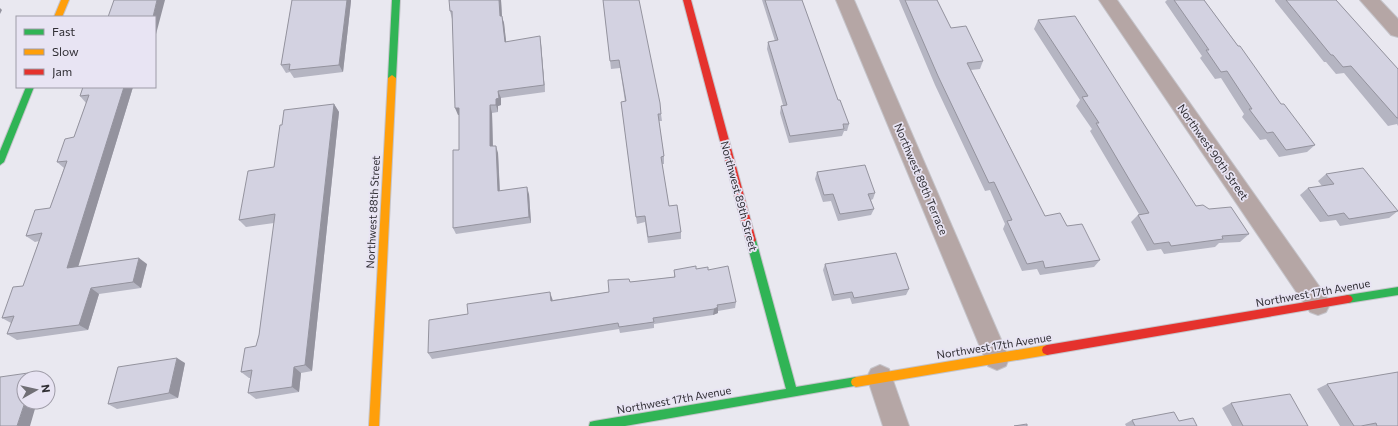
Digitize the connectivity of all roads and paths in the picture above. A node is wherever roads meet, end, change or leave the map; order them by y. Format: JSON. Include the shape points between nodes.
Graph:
{"nodes":[{"id":1,"x":65,"y":0,"type":"edge"},
{"id":2,"x":396,"y":0,"type":"edge"},
{"id":3,"x":687,"y":0,"type":"edge"},
{"id":4,"x":846,"y":0,"type":"edge"},
{"id":5,"x":1108,"y":0,"type":"edge"},
{"id":6,"x":1369,"y":0,"type":"edge"},
{"id":7,"x":58,"y":16,"type":"edge"},
{"id":8,"x":1398,"y":30,"type":"edge"},
{"id":9,"x":30,"y":88,"type":"edge"},
{"id":10,"x":0,"y":162,"type":"edge"},
{"id":11,"x":1398,"y":290,"type":"edge"},
{"id":12,"x":1318,"y":304,"type":"junction"},
{"id":13,"x":997,"y":358,"type":"junction"},
{"id":14,"x":880,"y":377,"type":"junction"},
{"id":15,"x":792,"y":393,"type":"junction"},
{"id":16,"x":374,"y":426,"type":"edge"},
{"id":17,"x":594,"y":426,"type":"edge"},
{"id":18,"x":896,"y":426,"type":"edge"}],
"edges":[{"from":1,"to":7,"type":"street"},
{"from":2,"to":16,"type":"street","name":"Northwest 88th Street"},
{"from":3,"to":15,"type":"street","name":"Northwest 89th Street"},
{"from":4,"to":13,"type":"street","name":"Northwest 89th Terrace"},
{"from":5,"to":12,"type":"street","name":"Northwest 90th Street"},
{"from":6,"to":8,"type":"street"},
{"from":9,"to":10,"type":"street"},
{"from":11,"to":12,"type":"street","name":"Northwest 17th Avenue"},
{"from":12,"to":13,"type":"street","name":"Northwest 17th Avenue"},
{"from":13,"to":14,"type":"street","name":"Northwest 17th Avenue"},
{"from":14,"to":15,"type":"street","name":"Northwest 17th Avenue"},
{"from":14,"to":18,"type":"street"},
{"from":15,"to":17,"type":"street","name":"Northwest 17th Avenue"}]}
